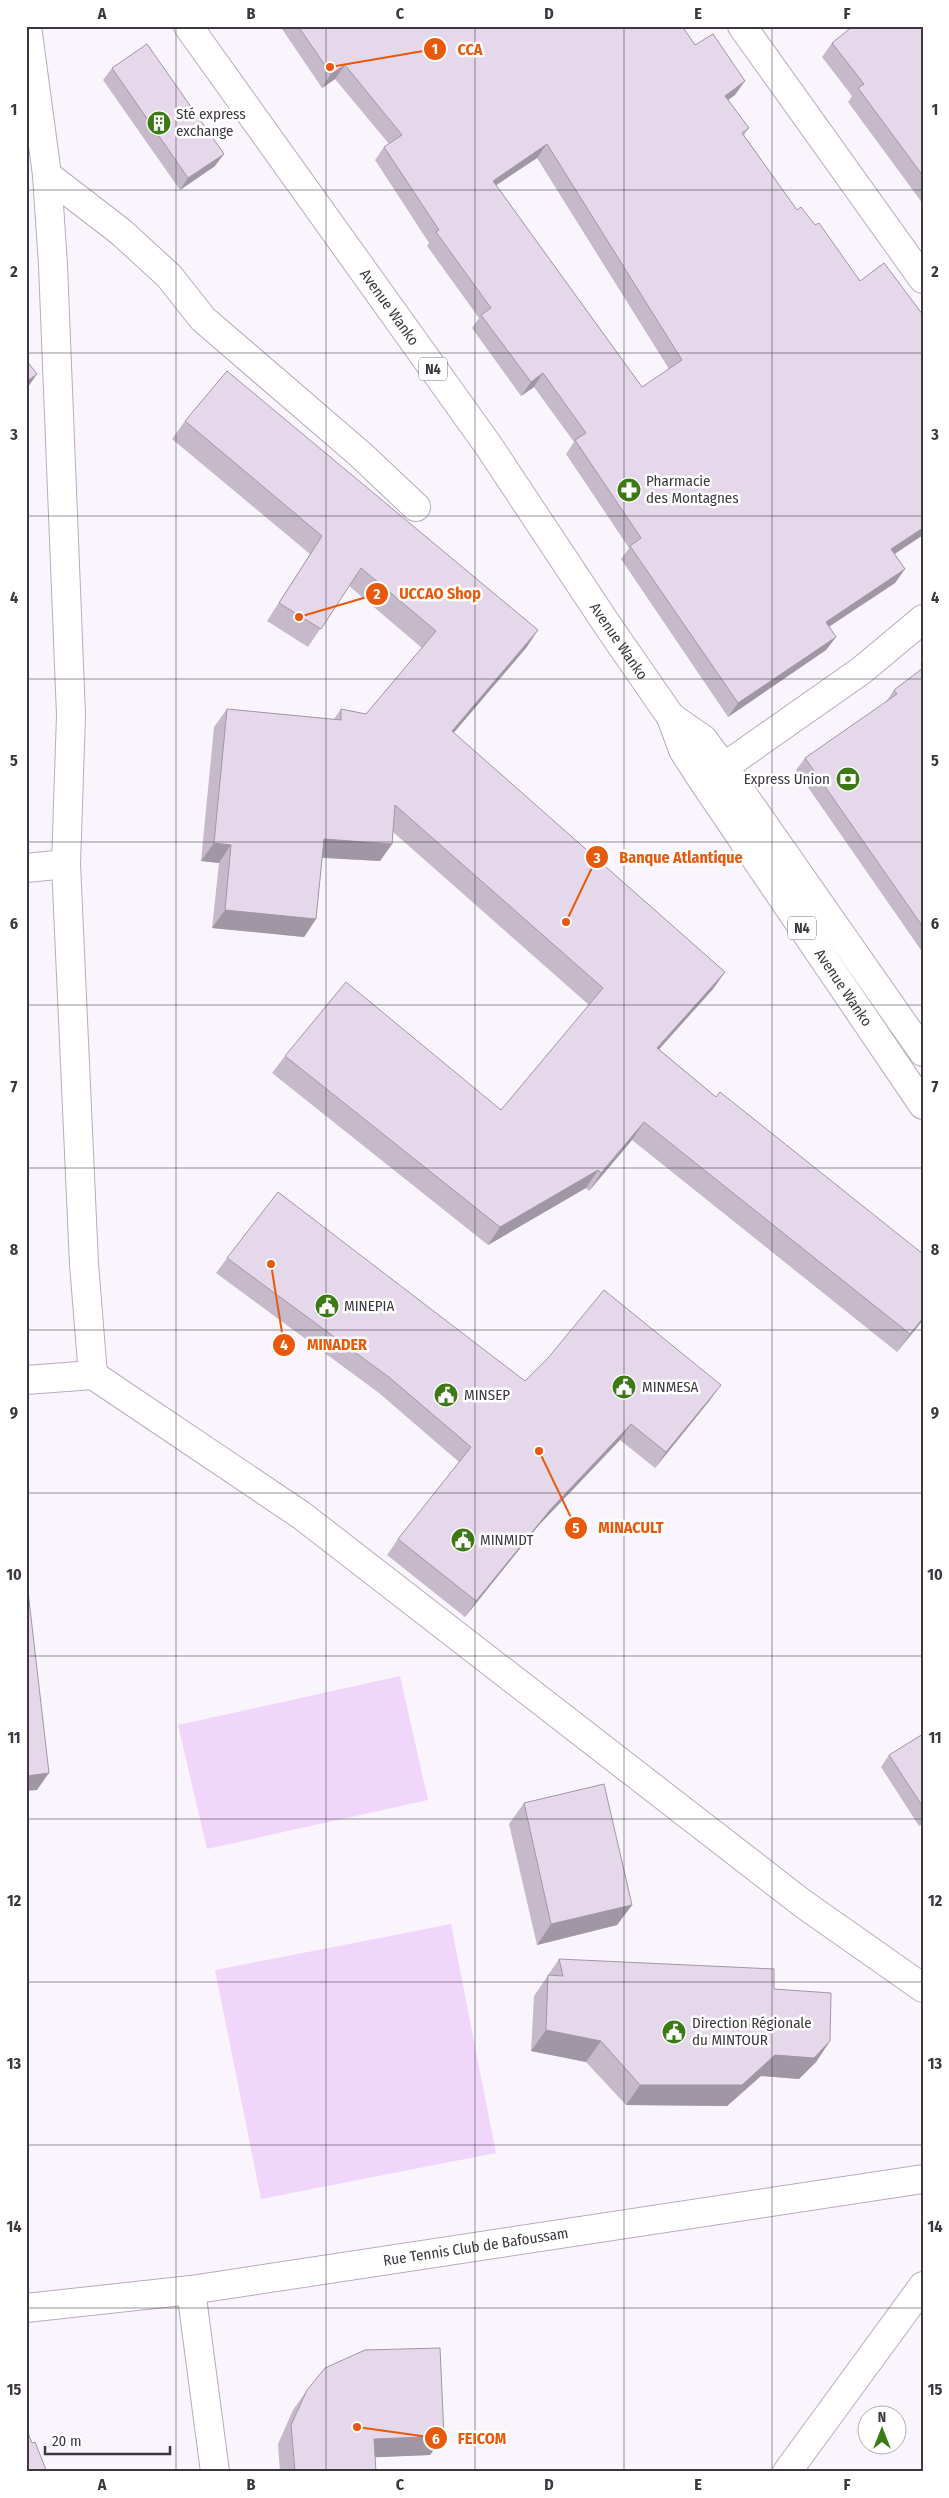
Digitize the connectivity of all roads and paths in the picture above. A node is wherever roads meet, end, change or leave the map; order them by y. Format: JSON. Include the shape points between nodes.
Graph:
{"nodes":[{"id":1,"x":27,"y":26,"type":"edge"},
{"id":2,"x":188,"y":26,"type":"edge"},
{"id":3,"x":742,"y":26,"type":"edge"},
{"id":4,"x":47,"y":175,"type":"junction"},
{"id":5,"x":923,"y":279,"type":"edge"},
{"id":6,"x":416,"y":507,"type":"dead end"},
{"id":7,"x":923,"y":618,"type":"edge"},
{"id":8,"x":713,"y":774,"type":"junction"},
{"id":9,"x":66,"y":864,"type":"junction"},
{"id":10,"x":26,"y":868,"type":"edge"},
{"id":11,"x":923,"y":1052,"type":"edge"},
{"id":12,"x":923,"y":1106,"type":"edge"},
{"id":13,"x":93,"y":1376,"type":"junction"},
{"id":14,"x":26,"y":1380,"type":"edge"},
{"id":15,"x":923,"y":1988,"type":"edge"},
{"id":16,"x":923,"y":2179,"type":"edge"},
{"id":17,"x":923,"y":2286,"type":"edge"},
{"id":18,"x":191,"y":2290,"type":"junction"},
{"id":19,"x":26,"y":2308,"type":"edge"},
{"id":20,"x":215,"y":2472,"type":"edge"},
{"id":21,"x":787,"y":2472,"type":"edge"}],
"edges":[{"from":1,"to":4,"type":"main road"},
{"from":2,"to":8,"type":"main road","name":"Avenue Wanko","number":"N4","via":[[488,445],[671,717],[702,739]]},
{"from":3,"to":5,"type":"main road"},
{"from":4,"to":6,"type":"main road","via":[[121,232],[169,276],[203,319],[361,455]]},
{"from":4,"to":9,"type":"main road","via":[[71,714]]},
{"from":7,"to":8,"type":"main road","via":[[862,670]]},
{"from":8,"to":11,"type":"main road","name":"Avenue Wanko","number":"N4"},
{"from":8,"to":12,"type":"main road","name":"Avenue Wanko","number":"N4"},
{"from":9,"to":10,"type":"main road"},
{"from":9,"to":13,"type":"main road","via":[[84,1264]]},
{"from":13,"to":14,"type":"main road"},
{"from":13,"to":15,"type":"main road","via":[[302,1515],[802,1903]]},
{"from":16,"to":18,"type":"main road","name":"Rue Tennis Club de Bafoussam"},
{"from":17,"to":21,"type":"main road"},
{"from":18,"to":19,"type":"main road","name":"Rue Tennis Club de Bafoussam"},
{"from":18,"to":20,"type":"main road"}]}
